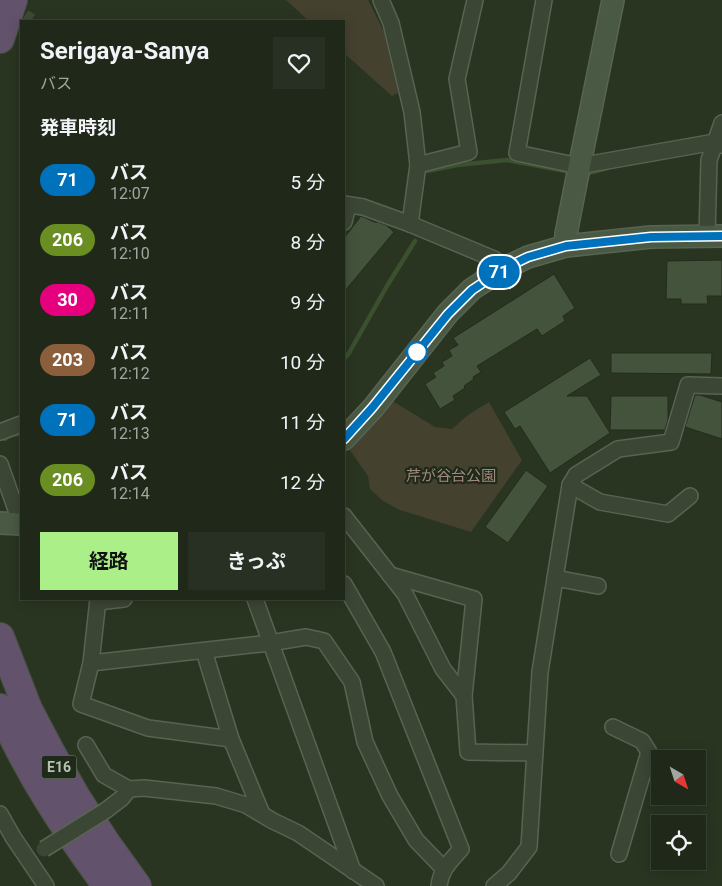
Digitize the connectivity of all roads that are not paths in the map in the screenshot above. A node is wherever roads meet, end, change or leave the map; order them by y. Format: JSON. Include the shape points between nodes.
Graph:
{"nodes":[{"id":1,"x":14,"y":0,"type":"edge"},
{"id":2,"x":381,"y":0,"type":"edge"},
{"id":3,"x":475,"y":0,"type":"edge"},
{"id":4,"x":544,"y":0,"type":"edge"},
{"id":5,"x":613,"y":0,"type":"edge"},
{"id":6,"x":0,"y":39,"type":"edge"},
{"id":7,"x":722,"y":123,"type":"edge"},
{"id":8,"x":717,"y":144,"type":"edge"},
{"id":9,"x":418,"y":165,"type":"junction"},
{"id":10,"x":578,"y":172,"type":"junction"},
{"id":11,"x":346,"y":205,"type":"edge"},
{"id":12,"x":410,"y":224,"type":"junction"},
{"id":13,"x":714,"y":236,"type":"edge"},
{"id":14,"x":566,"y":246,"type":"junction"},
{"id":15,"x":505,"y":268,"type":"junction"},
{"id":16,"x":722,"y":386,"type":"edge"},
{"id":17,"x":20,"y":424,"type":"edge"},
{"id":18,"x":0,"y":432,"type":"edge"},
{"id":19,"x":345,"y":438,"type":"edge"},
{"id":20,"x":0,"y":464,"type":"edge"},
{"id":21,"x":570,"y":485,"type":"junction"},
{"id":22,"x":690,"y":496,"type":"dead end"},
{"id":23,"x":345,"y":517,"type":"edge"},
{"id":24,"x":20,"y":521,"type":"edge"},
{"id":25,"x":0,"y":522,"type":"edge"},
{"id":26,"x":20,"y":524,"type":"edge"},
{"id":27,"x":390,"y":575,"type":"junction"},
{"id":28,"x":555,"y":578,"type":"junction"},
{"id":29,"x":345,"y":586,"type":"edge"},
{"id":30,"x":598,"y":586,"type":"dead end"},
{"id":31,"x":98,"y":600,"type":"edge"},
{"id":32,"x":255,"y":600,"type":"edge"},
{"id":33,"x":0,"y":637,"type":"edge"},
{"id":34,"x":270,"y":643,"type":"junction"},
{"id":35,"x":204,"y":651,"type":"junction"},
{"id":36,"x":91,"y":663,"type":"junction"},
{"id":37,"x":464,"y":696,"type":"junction"},
{"id":38,"x":0,"y":708,"type":"edge"},
{"id":39,"x":613,"y":727,"type":"dead end"},
{"id":40,"x":232,"y":739,"type":"junction"},
{"id":41,"x":86,"y":745,"type":"dead end"},
{"id":42,"x":535,"y":753,"type":"junction"},
{"id":43,"x":28,"y":766,"type":"junction"},
{"id":44,"x":129,"y":789,"type":"junction"},
{"id":45,"x":0,"y":814,"type":"edge"},
{"id":46,"x":262,"y":814,"type":"junction"},
{"id":47,"x":619,"y":854,"type":"dead end"},
{"id":48,"x":29,"y":860,"type":"junction"},
{"id":49,"x":444,"y":869,"type":"junction"},
{"id":50,"x":353,"y":871,"type":"junction"},
{"id":51,"x":46,"y":886,"type":"edge"},
{"id":52,"x":88,"y":886,"type":"edge"},
{"id":53,"x":107,"y":886,"type":"edge"},
{"id":54,"x":137,"y":886,"type":"edge"},
{"id":55,"x":376,"y":886,"type":"edge"},
{"id":56,"x":439,"y":886,"type":"edge"},
{"id":57,"x":494,"y":886,"type":"edge"}],
"edges":[{"from":1,"to":6,"type":"highway"},
{"from":2,"to":9,"type":"street","via":[[392,23],[412,112]]},
{"from":3,"to":9,"type":"street","via":[[457,79],[469,152]]},
{"from":4,"to":10,"type":"street","via":[[517,152]]},
{"from":5,"to":10,"type":"street"},
{"from":7,"to":8,"type":"street"},
{"from":8,"to":10,"type":"street","via":[[709,143]]},
{"from":8,"to":13,"type":"street","via":[[709,160]]},
{"from":9,"to":12,"type":"street"},
{"from":10,"to":14,"type":"street"},
{"from":11,"to":12,"type":"street","via":[[363,207]]},
{"from":12,"to":15,"type":"street","via":[[494,259]]},
{"from":13,"to":14,"type":"street","via":[[651,237]]},
{"from":14,"to":15,"type":"street","via":[[528,257]]},
{"from":15,"to":19,"type":"street","via":[[472,290],[448,314]]},
{"from":16,"to":21,"type":"street","via":[[688,385],[671,442],[618,449],[576,475]]},
{"from":17,"to":18,"type":"street"},
{"from":20,"to":24,"type":"street"},
{"from":21,"to":22,"type":"street","via":[[600,502],[668,514]]},
{"from":21,"to":28,"type":"street"},
{"from":23,"to":27,"type":"street"},
{"from":25,"to":26,"type":"street"},
{"from":27,"to":37,"type":"street","via":[[405,594],[444,669]]},
{"from":27,"to":37,"type":"street","via":[[474,599]]},
{"from":28,"to":30,"type":"street"},
{"from":28,"to":42,"type":"street","via":[[540,672]]},
{"from":29,"to":49,"type":"street","via":[[383,652],[460,849]]},
{"from":31,"to":36,"type":"street"},
{"from":32,"to":34,"type":"street"},
{"from":33,"to":54,"type":"highway","number":"E16","via":[[28,709],[50,751],[76,797]]},
{"from":34,"to":35,"type":"street"},
{"from":34,"to":49,"type":"street","via":[[306,637],[324,641],[352,682],[365,742],[390,796],[416,840]]},
{"from":34,"to":50,"type":"street"},
{"from":35,"to":36,"type":"street"},
{"from":35,"to":40,"type":"street"},
{"from":36,"to":40,"type":"street","via":[[81,704],[148,728]]},
{"from":37,"to":42,"type":"street","via":[[468,752]]},
{"from":38,"to":43,"type":"highway","number":"E16"},
{"from":39,"to":47,"type":"street","via":[[642,741],[649,752]]},
{"from":40,"to":46,"type":"street"},
{"from":41,"to":44,"type":"street","via":[[104,774]]},
{"from":42,"to":57,"type":"street","via":[[529,847]]},
{"from":43,"to":52,"type":"highway","via":[[56,832]]},
{"from":43,"to":53,"type":"highway","number":"E16","via":[[59,818]]},
{"from":44,"to":46,"type":"street","via":[[216,796],[246,804]]},
{"from":44,"to":48,"type":"street","bridge":true,"via":[[105,811]]},
{"from":45,"to":48,"type":"street"},
{"from":46,"to":50,"type":"street","via":[[298,833]]},
{"from":48,"to":51,"type":"street"},
{"from":49,"to":56,"type":"street"},
{"from":50,"to":55,"type":"street"}]}
